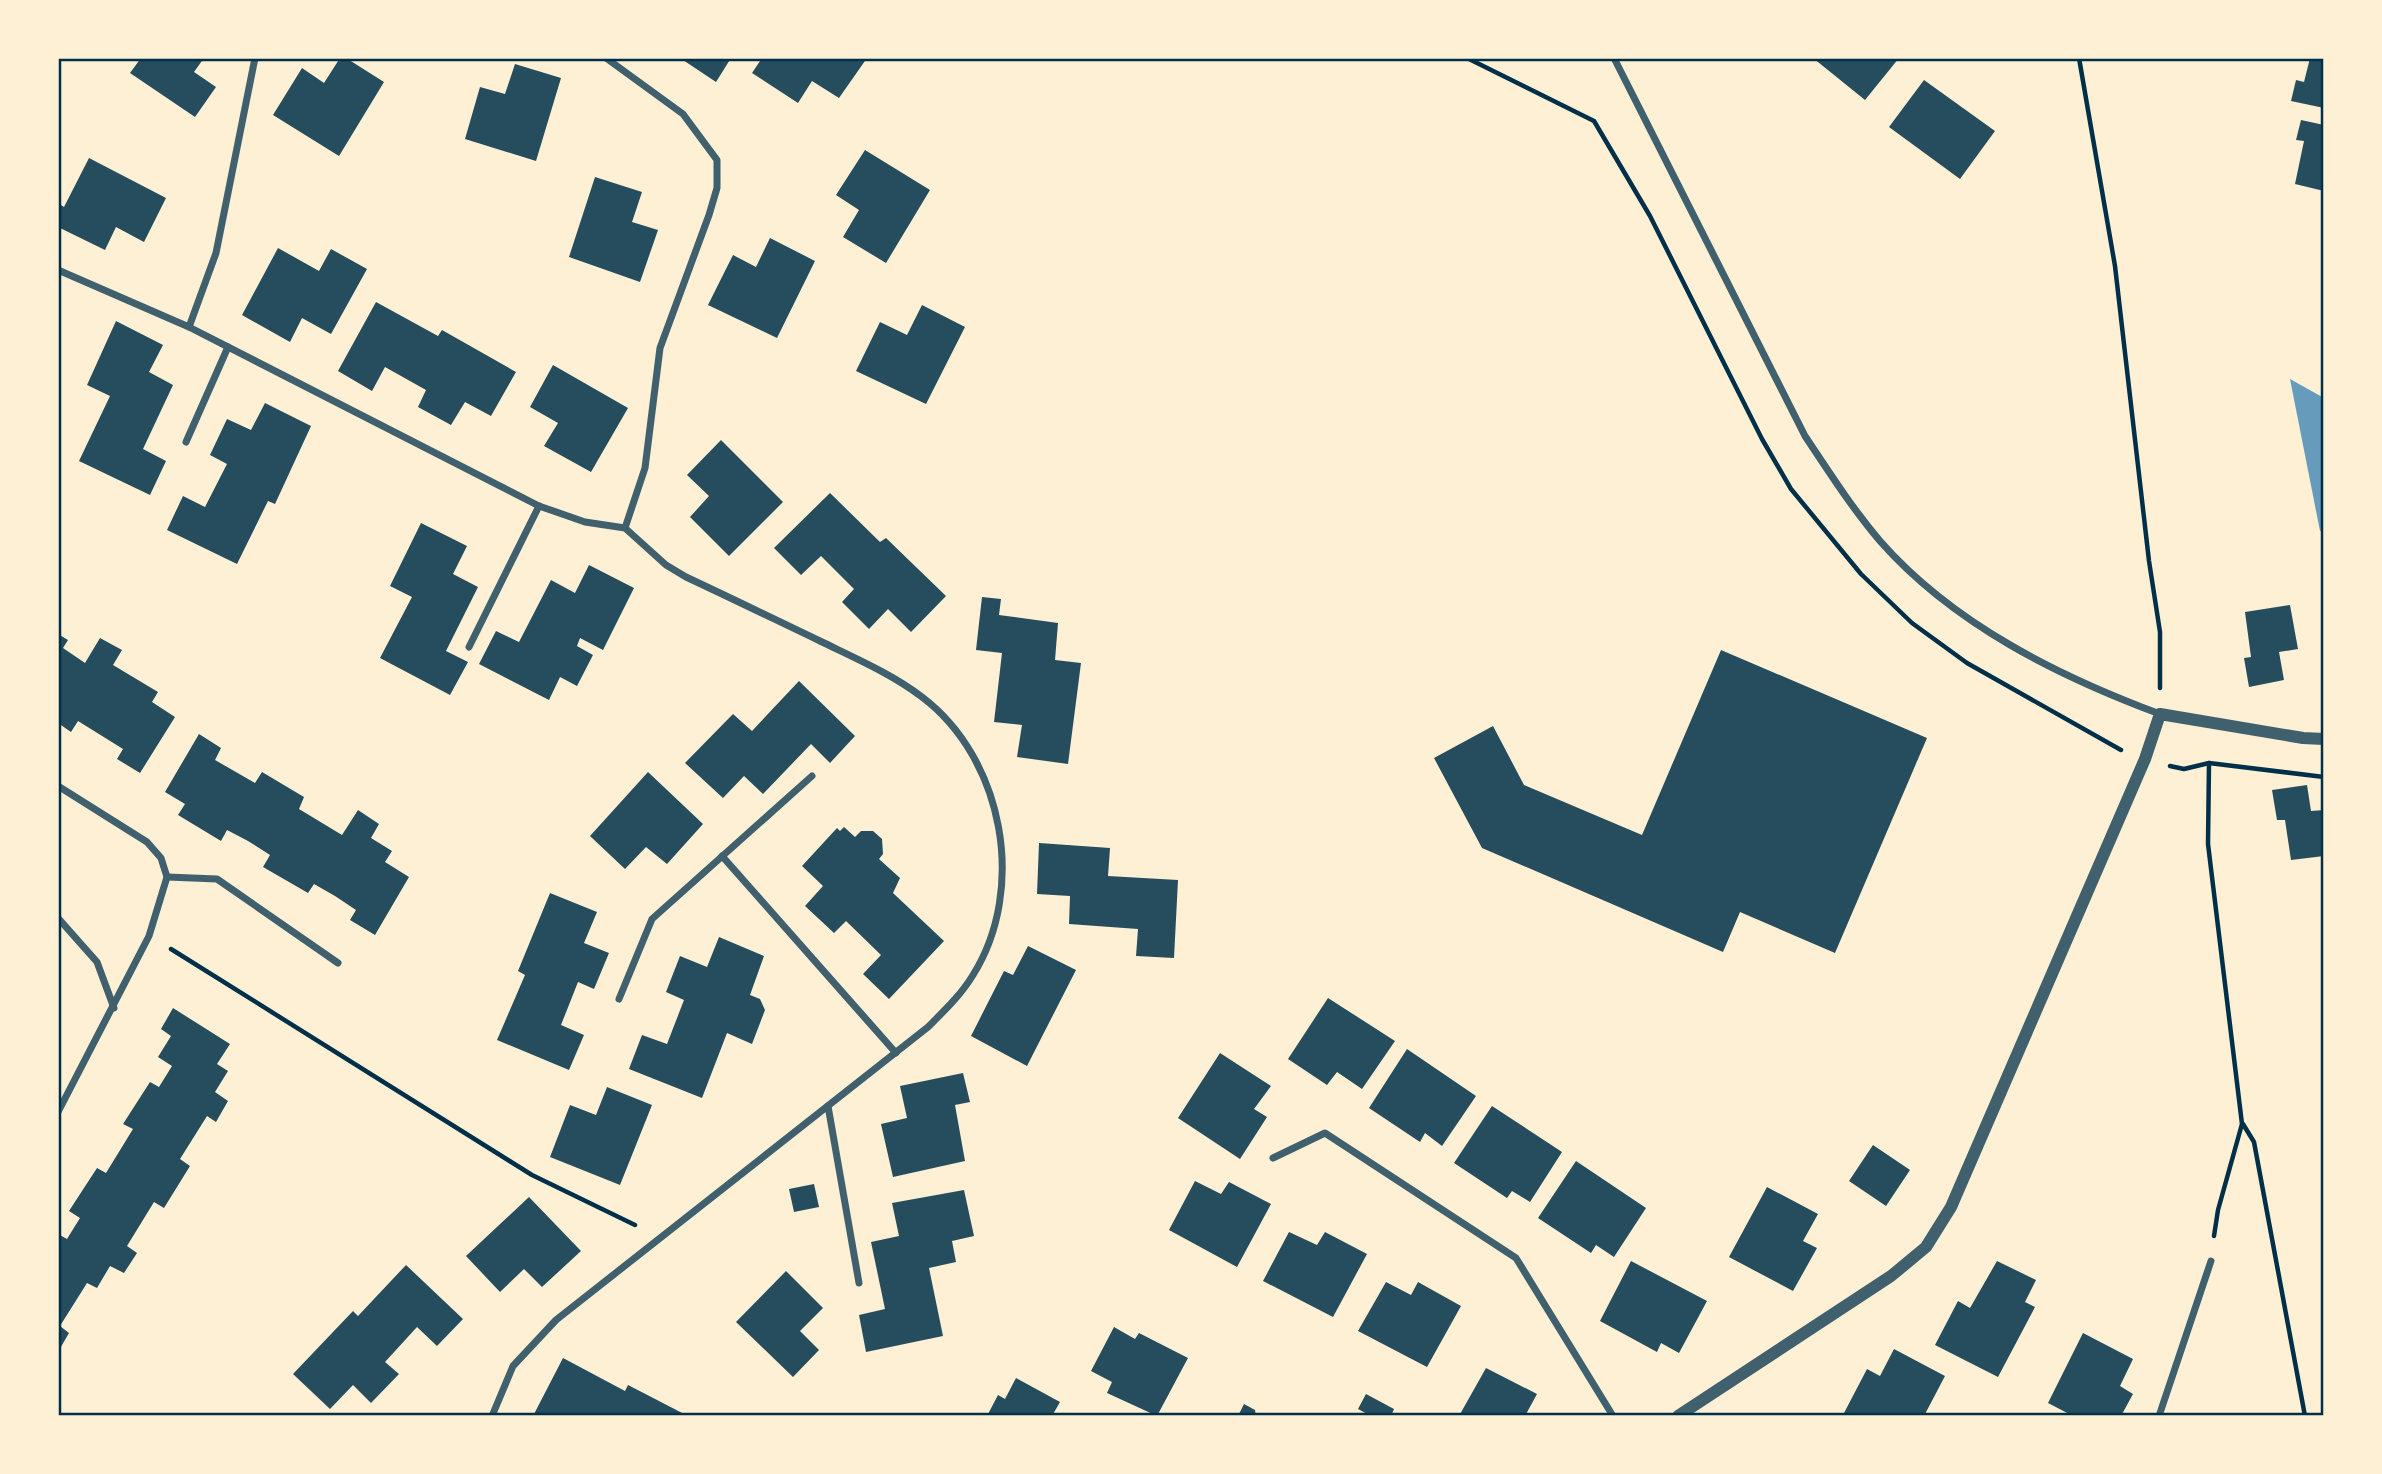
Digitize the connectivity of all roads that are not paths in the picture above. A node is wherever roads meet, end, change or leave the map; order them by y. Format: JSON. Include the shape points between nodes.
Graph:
{"nodes":[{"id":1,"x":255,"y":58,"type":"edge"},
{"id":2,"x":606,"y":58,"type":"edge"},
{"id":3,"x":1614,"y":58,"type":"edge"},
{"id":4,"x":58,"y":270,"type":"edge"},
{"id":5,"x":189,"y":327,"type":"junction"},
{"id":6,"x":228,"y":348,"type":"junction"},
{"id":7,"x":186,"y":442,"type":"dead end"},
{"id":8,"x":539,"y":506,"type":"junction"},
{"id":9,"x":625,"y":528,"type":"junction"},
{"id":10,"x":469,"y":646,"type":"dead end"},
{"id":11,"x":2160,"y":714,"type":"junction"},
{"id":12,"x":2324,"y":738,"type":"edge"},
{"id":13,"x":812,"y":776,"type":"dead end"},
{"id":14,"x":58,"y":786,"type":"edge"},
{"id":15,"x":722,"y":856,"type":"junction"},
{"id":16,"x":167,"y":877,"type":"junction"},
{"id":17,"x":58,"y":918,"type":"edge"},
{"id":18,"x":338,"y":963,"type":"dead end"},
{"id":19,"x":619,"y":999,"type":"dead end"},
{"id":20,"x":114,"y":1008,"type":"junction"},
{"id":21,"x":896,"y":1053,"type":"junction"},
{"id":22,"x":828,"y":1106,"type":"junction"},
{"id":23,"x":58,"y":1112,"type":"edge"},
{"id":24,"x":1273,"y":1158,"type":"dead end"},
{"id":25,"x":2211,"y":1261,"type":"road end"},
{"id":26,"x":859,"y":1283,"type":"dead end"},
{"id":27,"x":492,"y":1416,"type":"edge"},
{"id":28,"x":1613,"y":1416,"type":"edge"},
{"id":29,"x":1678,"y":1416,"type":"edge"},
{"id":30,"x":2159,"y":1416,"type":"edge"}],
"edges":[{"from":1,"to":5,"type":"street","via":[[216,253]]},
{"from":2,"to":9,"type":"street","via":[[683,114],[717,160],[717,188],[709,215],[660,348],[645,468]]},
{"from":3,"to":11,"type":"street","via":[[1805,436],[1881,542],[1956,608],[2033,659],[2097,691]]},
{"from":4,"to":5,"type":"street"},
{"from":5,"to":6,"type":"street"},
{"from":6,"to":7,"type":"street"},
{"from":6,"to":8,"type":"street"},
{"from":8,"to":9,"type":"street","via":[[585,522]]},
{"from":8,"to":10,"type":"street"},
{"from":9,"to":21,"type":"street","via":[[686,577],[854,657],[923,697],[952,725],[972,754],[991,794],[1000,834],[998,910],[974,974],[936,1019]]},
{"from":11,"to":12,"type":"street"},
{"from":11,"to":29,"type":"street","via":[[2145,759],[1951,1207],[1926,1247],[1891,1276]]},
{"from":13,"to":15,"type":"street"},
{"from":14,"to":16,"type":"street","via":[[147,842],[161,858]]},
{"from":15,"to":19,"type":"street","via":[[652,919]]},
{"from":15,"to":21,"type":"street"},
{"from":16,"to":18,"type":"street","via":[[217,879]]},
{"from":16,"to":20,"type":"street","via":[[149,936]]},
{"from":17,"to":20,"type":"street","via":[[97,962]]},
{"from":20,"to":23,"type":"street"},
{"from":21,"to":22,"type":"street"},
{"from":22,"to":26,"type":"street"},
{"from":22,"to":27,"type":"street","via":[[555,1321],[513,1366]]},
{"from":24,"to":28,"type":"street","via":[[1325,1133],[1516,1258]]},
{"from":25,"to":30,"type":"street"}]}
